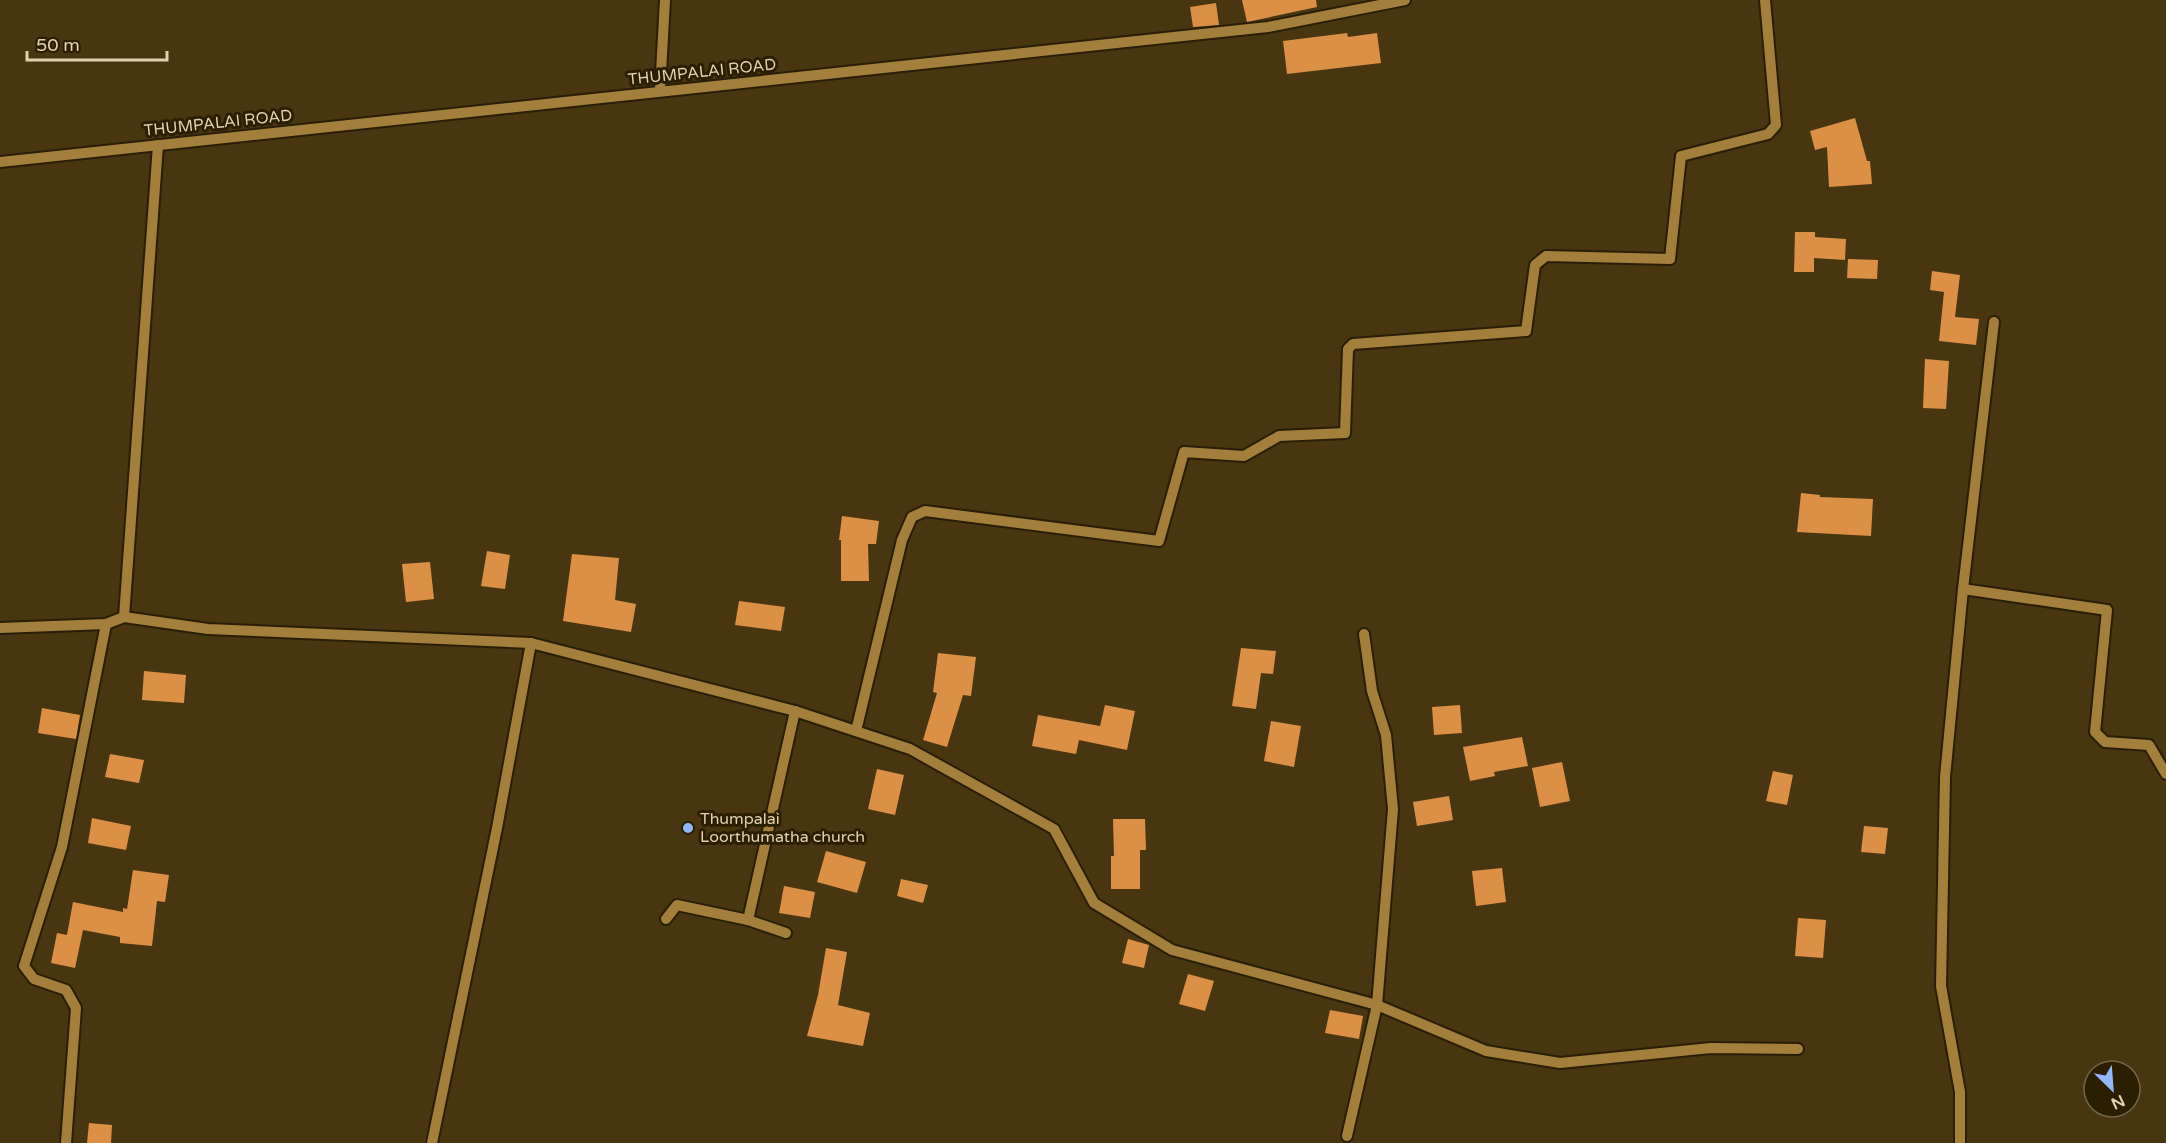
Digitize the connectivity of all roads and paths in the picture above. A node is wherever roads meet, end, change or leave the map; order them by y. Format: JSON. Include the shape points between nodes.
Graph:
{"nodes":[{"id":1,"x":665,"y":0,"type":"edge"},
{"id":2,"x":1405,"y":0,"type":"edge"},
{"id":3,"x":1765,"y":0,"type":"edge"},
{"id":4,"x":660,"y":92,"type":"junction"},
{"id":5,"x":158,"y":145,"type":"junction"},
{"id":6,"x":0,"y":162,"type":"edge"},
{"id":7,"x":1995,"y":322,"type":"dead end"},
{"id":8,"x":1963,"y":589,"type":"junction"},
{"id":9,"x":124,"y":617,"type":"junction"},
{"id":10,"x":106,"y":624,"type":"junction"},
{"id":11,"x":0,"y":628,"type":"edge"},
{"id":12,"x":1364,"y":634,"type":"dead end"},
{"id":13,"x":531,"y":643,"type":"junction"},
{"id":14,"x":795,"y":711,"type":"junction"},
{"id":15,"x":856,"y":731,"type":"junction"},
{"id":16,"x":2166,"y":774,"type":"edge"},
{"id":17,"x":666,"y":919,"type":"dead end"},
{"id":18,"x":748,"y":920,"type":"junction"},
{"id":19,"x":786,"y":933,"type":"dead end"},
{"id":20,"x":1377,"y":1005,"type":"junction"},
{"id":21,"x":1798,"y":1049,"type":"dead end"},
{"id":22,"x":1347,"y":1136,"type":"dead end"},
{"id":23,"x":66,"y":1143,"type":"edge"},
{"id":24,"x":432,"y":1143,"type":"edge"},
{"id":25,"x":1960,"y":1143,"type":"edge"}],
"edges":[{"from":1,"to":4,"type":"street"},
{"from":2,"to":4,"type":"street","name":"THUMPALAI ROAD","via":[[1268,27]]},
{"from":3,"to":15,"type":"street","via":[[1776,125],[1768,134],[1681,156],[1670,259],[1546,256],[1535,265],[1526,331],[1353,344],[1348,349],[1346,433],[1279,436],[1244,456],[1184,452],[1159,541],[926,512],[912,517],[902,540]]},
{"from":4,"to":5,"type":"street","name":"THUMPALAI ROAD"},
{"from":5,"to":6,"type":"street","name":"THUMPALAI ROAD"},
{"from":5,"to":9,"type":"street"},
{"from":7,"to":8,"type":"street"},
{"from":8,"to":16,"type":"street","via":[[2107,610],[2095,732],[2105,742],[2149,745]]},
{"from":8,"to":25,"type":"street","via":[[1946,777],[1941,986],[1960,1092]]},
{"from":9,"to":10,"type":"street"},
{"from":9,"to":13,"type":"street","via":[[208,629]]},
{"from":10,"to":11,"type":"street"},
{"from":10,"to":23,"type":"street","via":[[62,847],[24,966],[34,979],[66,990],[75,1008]]},
{"from":12,"to":20,"type":"street","via":[[1372,692],[1386,735],[1393,809]]},
{"from":13,"to":14,"type":"street"},
{"from":13,"to":24,"type":"street"},
{"from":14,"to":15,"type":"street"},
{"from":14,"to":18,"type":"street"},
{"from":15,"to":20,"type":"street","via":[[910,749],[1054,830],[1094,903],[1172,950]]},
{"from":17,"to":18,"type":"street","via":[[677,905]]},
{"from":18,"to":19,"type":"street"},
{"from":20,"to":21,"type":"street","via":[[1486,1051],[1560,1063],[1711,1048]]},
{"from":20,"to":22,"type":"street"}]}
